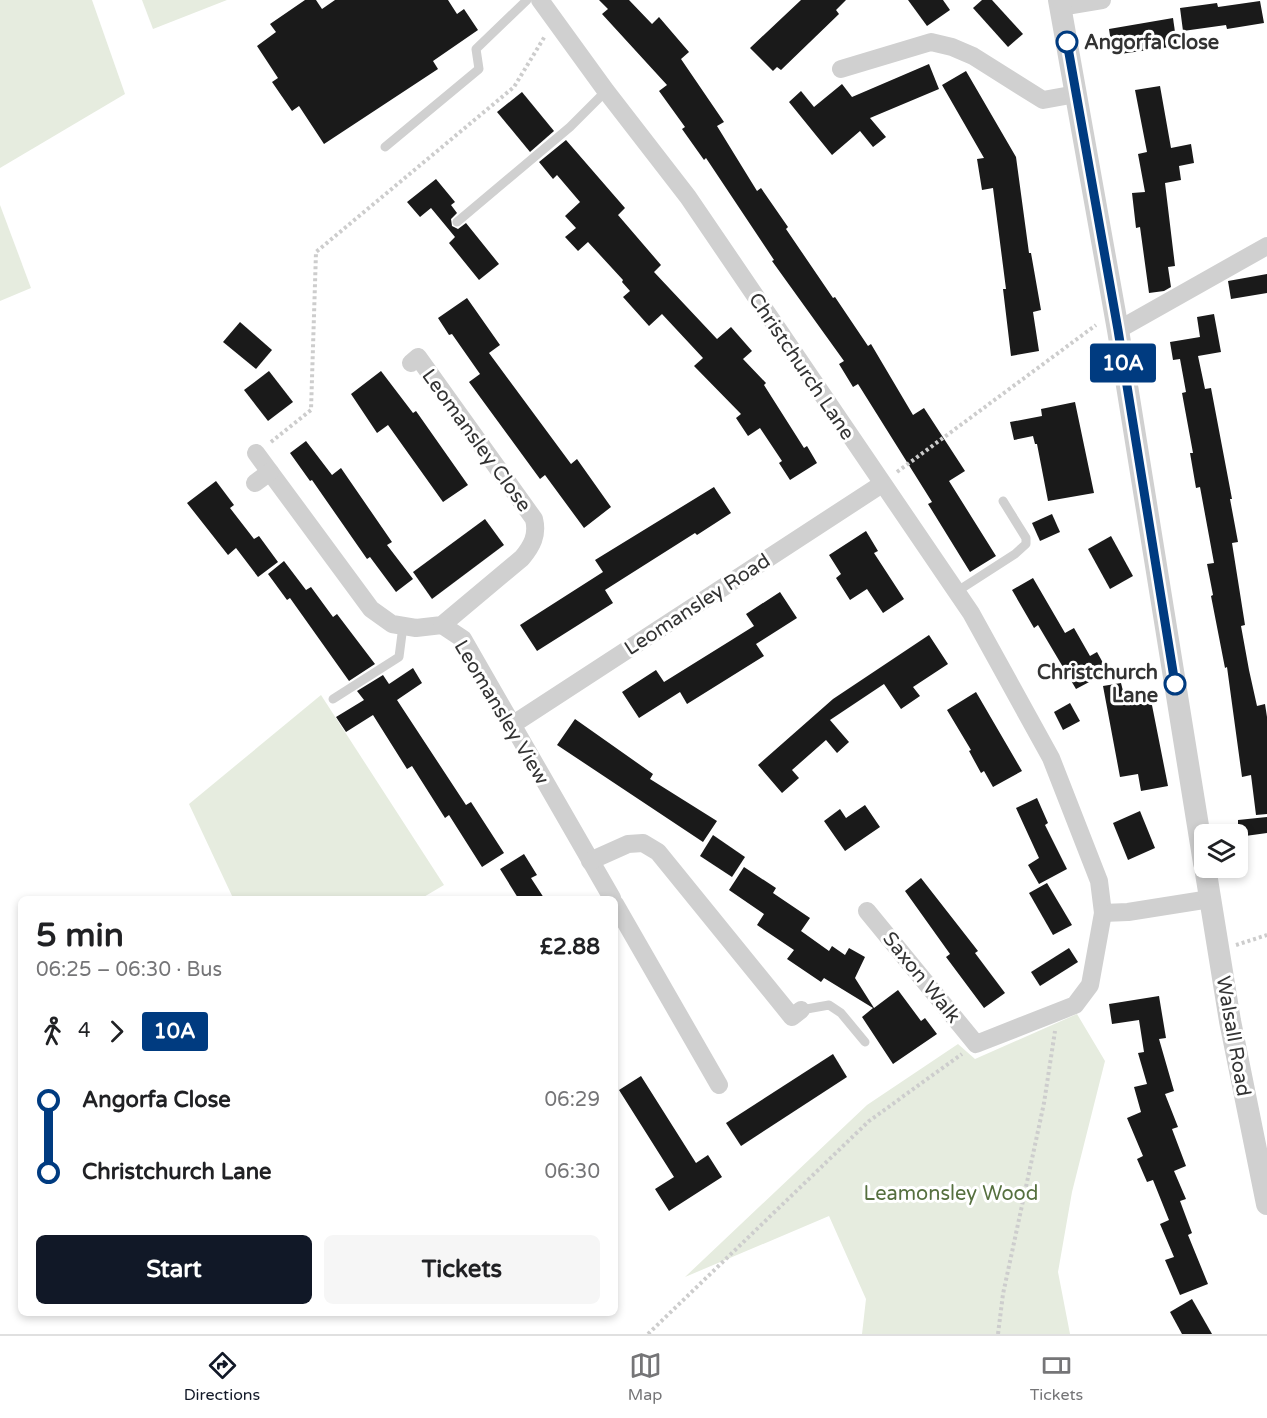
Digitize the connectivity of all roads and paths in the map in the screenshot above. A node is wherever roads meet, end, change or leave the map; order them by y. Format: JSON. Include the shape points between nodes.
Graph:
{"nodes":[{"id":1,"x":527,"y":0,"type":"edge"},
{"id":2,"x":540,"y":0,"type":"edge"},
{"id":3,"x":1102,"y":0,"type":"edge"},
{"id":4,"x":1060,"y":4,"type":"edge"},
{"id":5,"x":550,"y":15,"type":"junction"},
{"id":6,"x":841,"y":69,"type":"dead end"},
{"id":7,"x":606,"y":91,"type":"junction"},
{"id":8,"x":1076,"y":94,"type":"junction"},
{"id":9,"x":385,"y":147,"type":"dead end"},
{"id":10,"x":457,"y":222,"type":"dead end"},
{"id":11,"x":1267,"y":246,"type":"edge"},
{"id":12,"x":1115,"y":321,"type":"junction"},
{"id":13,"x":418,"y":357,"type":"dead end"},
{"id":14,"x":256,"y":453,"type":"joint"},
{"id":15,"x":270,"y":472,"type":"junction"},
{"id":16,"x":255,"y":483,"type":"dead end"},
{"id":17,"x":882,"y":484,"type":"junction"},
{"id":18,"x":1002,"y":501,"type":"dead end"},
{"id":19,"x":956,"y":592,"type":"junction"},
{"id":20,"x":442,"y":625,"type":"junction"},
{"id":21,"x":403,"y":626,"type":"junction"},
{"id":22,"x":333,"y":699,"type":"dead end"},
{"id":23,"x":512,"y":725,"type":"junction"},
{"id":24,"x":1198,"y":824,"type":"edge"},
{"id":25,"x":590,"y":861,"type":"junction"},
{"id":26,"x":1207,"y":878,"type":"edge"},
{"id":27,"x":611,"y":896,"type":"edge"},
{"id":28,"x":1210,"y":899,"type":"junction"},
{"id":29,"x":618,"y":909,"type":"edge"},
{"id":30,"x":867,"y":910,"type":"dead end"},
{"id":31,"x":1102,"y":913,"type":"junction"},
{"id":32,"x":1267,"y":934,"type":"edge"},
{"id":33,"x":1219,"y":950,"type":"junction"},
{"id":34,"x":801,"y":1010,"type":"joint"},
{"id":35,"x":1057,"y":1012,"type":"junction"},
{"id":36,"x":865,"y":1042,"type":"dead end"},
{"id":37,"x":976,"y":1044,"type":"junction"},
{"id":38,"x":719,"y":1085,"type":"dead end"},
{"id":39,"x":1267,"y":1204,"type":"edge"},
{"id":40,"x":648,"y":1334,"type":"edge"},
{"id":41,"x":998,"y":1334,"type":"edge"}],
"edges":[{"from":1,"to":9,"type":"lane","via":[[476,49],[479,69]]},
{"from":2,"to":5,"type":"street","name":"Christchurch Lane"},
{"from":3,"to":4,"type":"street"},
{"from":4,"to":8,"type":"street","name":"Walsall Road"},
{"from":5,"to":7,"type":"street","name":"Christchurch Lane"},
{"from":5,"to":14,"type":"path","via":[[544,37],[514,87],[316,252],[311,410]]},
{"from":6,"to":8,"type":"street","via":[[931,42],[973,56],[1043,100]]},
{"from":7,"to":10,"type":"lane","via":[[570,127]]},
{"from":7,"to":17,"type":"street","name":"Christchurch Lane","via":[[688,197]]},
{"from":8,"to":12,"type":"street","name":"Walsall Road"},
{"from":11,"to":12,"type":"street"},
{"from":12,"to":17,"type":"path"},
{"from":12,"to":24,"type":"street","name":"Walsall Road"},
{"from":13,"to":20,"type":"street","name":"Leomansley Close","via":[[534,519],[537,529],[522,558]]},
{"from":14,"to":15,"type":"street","name":"Leomansley View"},
{"from":15,"to":16,"type":"street"},
{"from":15,"to":21,"type":"street","name":"Leomansley View","via":[[370,609],[392,624]]},
{"from":17,"to":19,"type":"street","name":"Christchurch Lane"},
{"from":17,"to":23,"type":"street","name":"Leomansley Road"},
{"from":18,"to":19,"type":"lane","via":[[1026,544]]},
{"from":19,"to":31,"type":"street","name":"Christchurch Lane","via":[[1051,758],[1099,880]]},
{"from":20,"to":21,"type":"street","name":"Leomansley View"},
{"from":20,"to":23,"type":"street","name":"Leomansley View","via":[[463,639]]},
{"from":21,"to":22,"type":"lane","via":[[399,657]]},
{"from":23,"to":25,"type":"street","name":"Leomansley View"},
{"from":25,"to":27,"type":"street","name":"Leomansley View"},
{"from":25,"to":34,"type":"street","via":[[628,844],[643,843],[658,852],[792,1017]]},
{"from":26,"to":28,"type":"street","name":"Walsall Road"},
{"from":28,"to":31,"type":"street"},
{"from":28,"to":33,"type":"street","name":"Walsall Road"},
{"from":29,"to":38,"type":"street"},
{"from":30,"to":37,"type":"street","name":"Saxon Walk"},
{"from":31,"to":35,"type":"street","name":"Christchurch Lane","via":[[1090,985],[1075,1005]]},
{"from":32,"to":33,"type":"path"},
{"from":33,"to":39,"type":"street","name":"Walsall Road"},
{"from":34,"to":36,"type":"lane","via":[[829,1005],[841,1013]]},
{"from":35,"to":37,"type":"street","name":"Christchurch Lane"},
{"from":35,"to":41,"type":"path","via":[[1044,1103],[1002,1294]]},
{"from":37,"to":40,"type":"path","via":[[869,1121]]}]}
